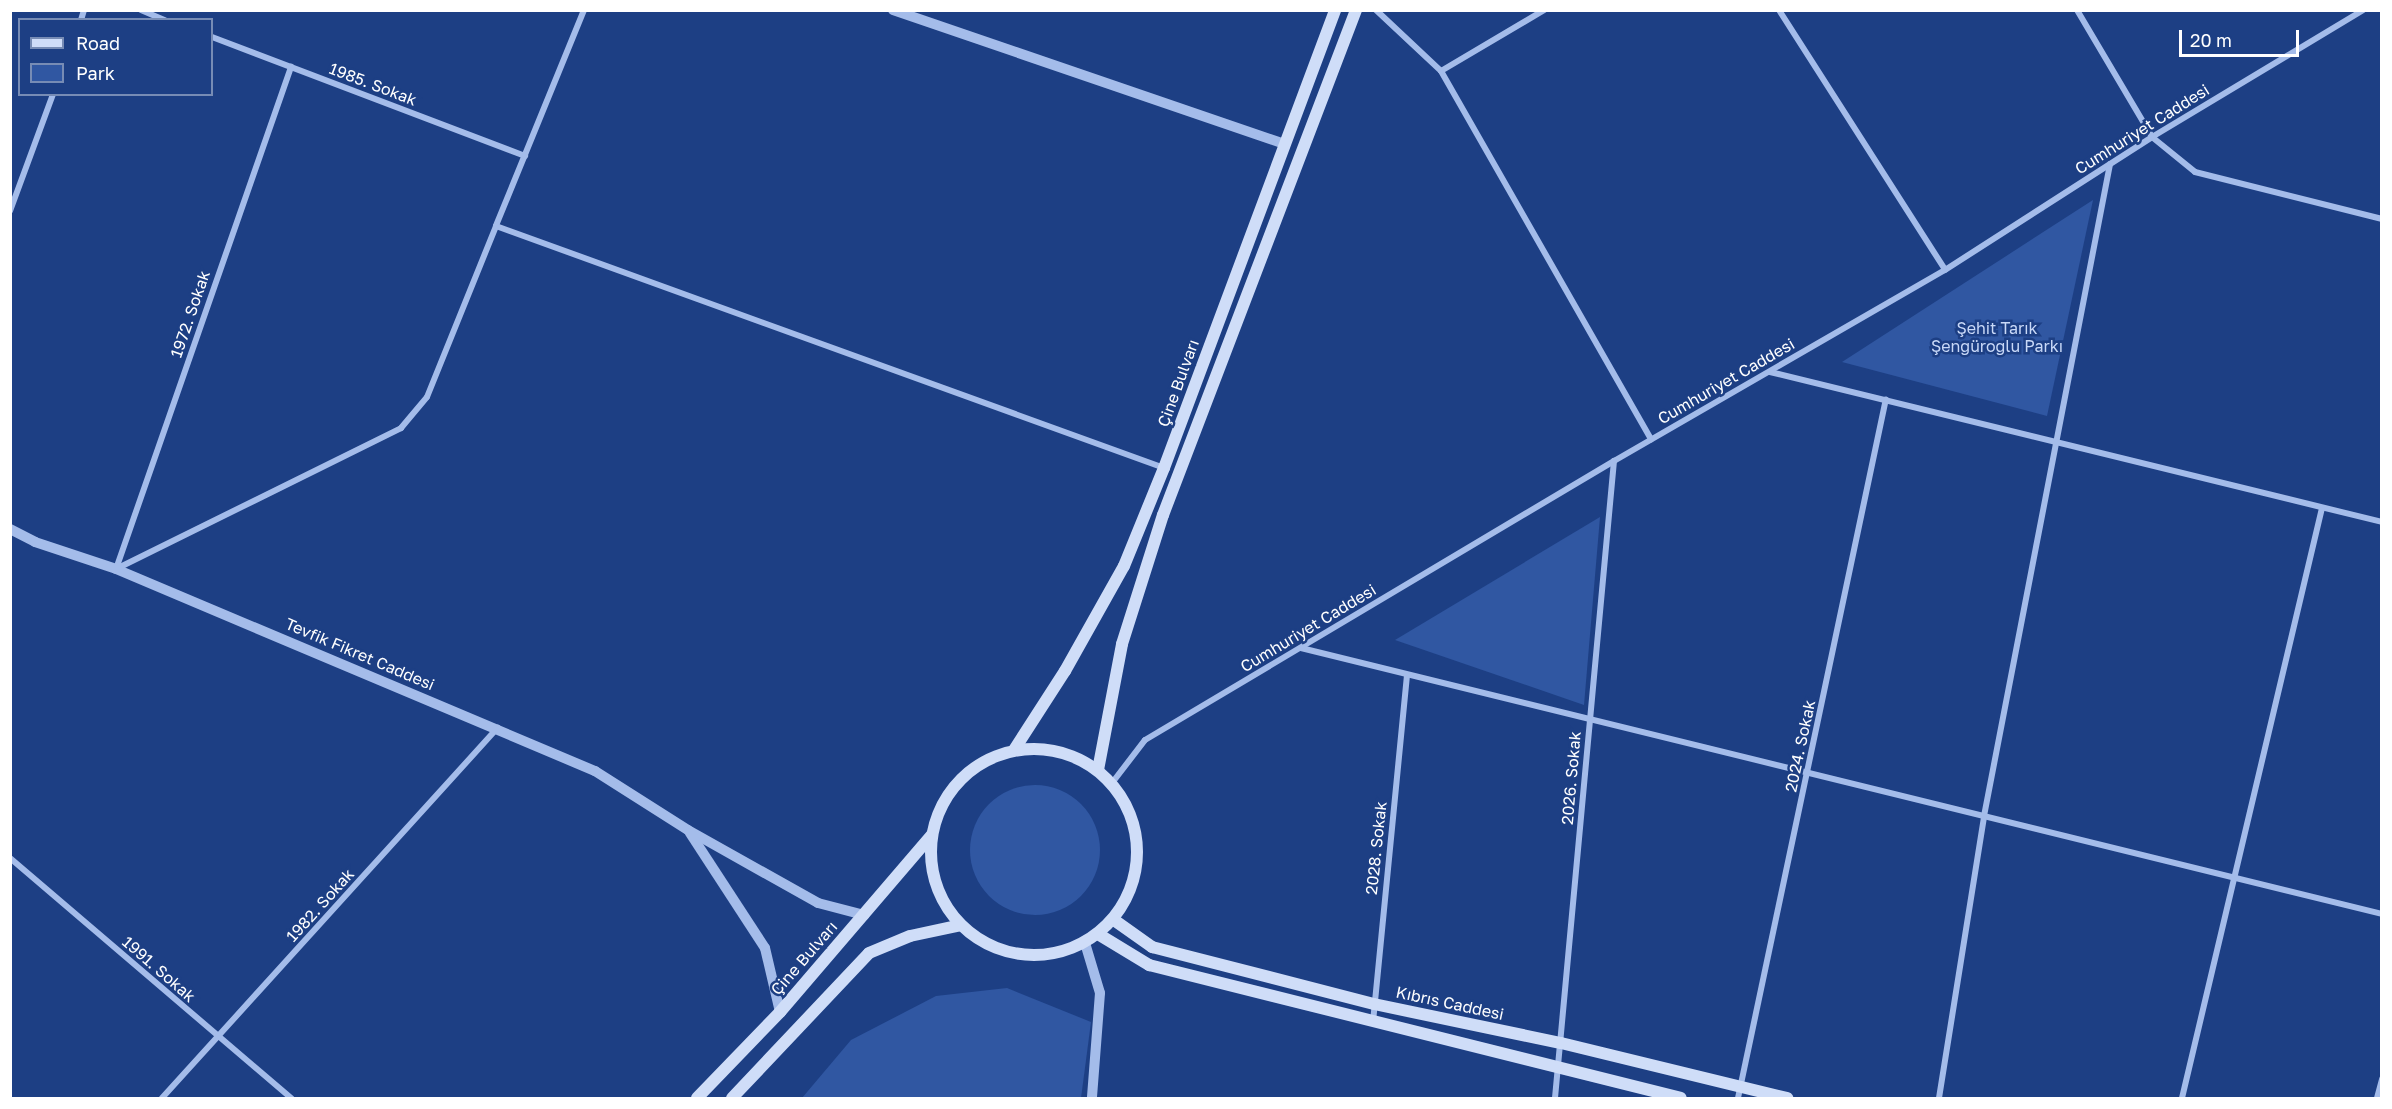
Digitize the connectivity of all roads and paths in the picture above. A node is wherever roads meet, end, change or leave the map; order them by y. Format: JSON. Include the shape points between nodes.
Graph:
{"nodes":[{"id":1,"x":141,"y":10,"type":"edge"},
{"id":2,"x":584,"y":10,"type":"edge"},
{"id":3,"x":893,"y":10,"type":"edge"},
{"id":4,"x":1335,"y":10,"type":"edge"},
{"id":5,"x":1356,"y":10,"type":"edge"},
{"id":6,"x":1376,"y":10,"type":"edge"},
{"id":7,"x":1544,"y":10,"type":"edge"},
{"id":8,"x":1779,"y":10,"type":"edge"},
{"id":9,"x":2077,"y":10,"type":"edge"},
{"id":10,"x":2363,"y":10,"type":"edge"},
{"id":11,"x":160,"y":18,"type":"edge"},
{"id":12,"x":213,"y":37,"type":"edge"},
{"id":13,"x":291,"y":67,"type":"junction"},
{"id":14,"x":1441,"y":71,"type":"junction"},
{"id":15,"x":52,"y":96,"type":"edge"},
{"id":16,"x":2152,"y":137,"type":"junction"},
{"id":17,"x":1285,"y":144,"type":"junction"},
{"id":18,"x":525,"y":156,"type":"junction"},
{"id":19,"x":2110,"y":164,"type":"junction"},
{"id":20,"x":10,"y":211,"type":"edge"},
{"id":21,"x":2382,"y":219,"type":"edge"},
{"id":22,"x":496,"y":226,"type":"junction"},
{"id":23,"x":1945,"y":270,"type":"junction"},
{"id":24,"x":1770,"y":372,"type":"junction"},
{"id":25,"x":1886,"y":399,"type":"junction"},
{"id":26,"x":1651,"y":439,"type":"junction"},
{"id":27,"x":2056,"y":440,"type":"junction"},
{"id":28,"x":1614,"y":461,"type":"junction"},
{"id":29,"x":1164,"y":468,"type":"junction"},
{"id":30,"x":2322,"y":508,"type":"junction"},
{"id":31,"x":2382,"y":522,"type":"edge"},
{"id":32,"x":10,"y":529,"type":"edge"},
{"id":33,"x":116,"y":569,"type":"junction"},
{"id":34,"x":1302,"y":648,"type":"junction"},
{"id":35,"x":1407,"y":676,"type":"junction"},
{"id":36,"x":1590,"y":720,"type":"junction"},
{"id":37,"x":498,"y":728,"type":"junction"},
{"id":38,"x":1014,"y":750,"type":"junction"},
{"id":39,"x":1098,"y":770,"type":"junction"},
{"id":40,"x":1808,"y":774,"type":"junction"},
{"id":41,"x":1112,"y":783,"type":"junction"},
{"id":42,"x":1984,"y":816,"type":"junction"},
{"id":43,"x":688,"y":830,"type":"junction"},
{"id":44,"x":932,"y":836,"type":"junction"},
{"id":45,"x":10,"y":858,"type":"edge"},
{"id":46,"x":2235,"y":876,"type":"junction"},
{"id":47,"x":864,"y":915,"type":"junction"},
{"id":48,"x":2382,"y":915,"type":"edge"},
{"id":49,"x":1114,"y":920,"type":"junction"},
{"id":50,"x":961,"y":925,"type":"junction"},
{"id":51,"x":1098,"y":934,"type":"junction"},
{"id":52,"x":1084,"y":943,"type":"junction"},
{"id":53,"x":1374,"y":1004,"type":"junction"},
{"id":54,"x":780,"y":1012,"type":"junction"},
{"id":55,"x":1372,"y":1022,"type":"junction"},
{"id":56,"x":218,"y":1039,"type":"junction"},
{"id":57,"x":1561,"y":1044,"type":"junction"},
{"id":58,"x":1559,"y":1067,"type":"junction"},
{"id":59,"x":2382,"y":1079,"type":"edge"},
{"id":60,"x":1739,"y":1093,"type":"edge"},
{"id":61,"x":162,"y":1098,"type":"edge"},
{"id":62,"x":291,"y":1098,"type":"edge"},
{"id":63,"x":697,"y":1098,"type":"edge"},
{"id":64,"x":732,"y":1098,"type":"edge"},
{"id":65,"x":1092,"y":1098,"type":"edge"},
{"id":66,"x":1555,"y":1098,"type":"edge"},
{"id":67,"x":1681,"y":1098,"type":"edge"},
{"id":68,"x":1786,"y":1098,"type":"edge"},
{"id":69,"x":1939,"y":1098,"type":"edge"},
{"id":70,"x":2182,"y":1098,"type":"edge"},
{"id":71,"x":2377,"y":1098,"type":"edge"}],
"edges":[{"from":1,"to":11,"type":"street"},
{"from":2,"to":18,"type":"street"},
{"from":3,"to":17,"type":"street"},
{"from":4,"to":17,"type":"main road","name":"Çine Bulvarı"},
{"from":5,"to":39,"type":"main road","name":"Çine Bulvarı","via":[[1163,515],[1122,644]]},
{"from":6,"to":14,"type":"street"},
{"from":7,"to":14,"type":"street"},
{"from":8,"to":23,"type":"street"},
{"from":9,"to":16,"type":"street"},
{"from":10,"to":16,"type":"street","name":"Cumhuriyet Caddesi"},
{"from":12,"to":13,"type":"street","name":"1985. Sokak"},
{"from":13,"to":18,"type":"street","name":"1985. Sokak"},
{"from":13,"to":33,"type":"street","name":"1972. Sokak"},
{"from":14,"to":26,"type":"street"},
{"from":15,"to":20,"type":"street"},
{"from":16,"to":19,"type":"street","name":"Cumhuriyet Caddesi"},
{"from":16,"to":21,"type":"street","via":[[2195,172]]},
{"from":17,"to":29,"type":"main road","name":"Çine Bulvarı"},
{"from":18,"to":22,"type":"street"},
{"from":19,"to":23,"type":"street","name":"Cumhuriyet Caddesi"},
{"from":19,"to":27,"type":"street"},
{"from":22,"to":29,"type":"street"},
{"from":22,"to":33,"type":"street","via":[[427,397],[401,428]]},
{"from":23,"to":24,"type":"street","name":"Cumhuriyet Caddesi"},
{"from":24,"to":25,"type":"street"},
{"from":24,"to":26,"type":"street","name":"Cumhuriyet Caddesi"},
{"from":25,"to":27,"type":"street"},
{"from":25,"to":40,"type":"street","name":"2024. Sokak"},
{"from":26,"to":28,"type":"street","name":"Cumhuriyet Caddesi"},
{"from":27,"to":30,"type":"street"},
{"from":27,"to":42,"type":"street"},
{"from":28,"to":34,"type":"street","name":"Cumhuriyet Caddesi"},
{"from":28,"to":36,"type":"street","name":"2026. Sokak"},
{"from":29,"to":38,"type":"main road","name":"Çine Bulvarı","via":[[1124,566],[1065,671]]},
{"from":30,"to":31,"type":"street"},
{"from":30,"to":46,"type":"street"},
{"from":32,"to":33,"type":"street","name":"Tevfik Fikret Caddesi","via":[[35,542]]},
{"from":33,"to":37,"type":"street","name":"Tevfik Fikret Caddesi"},
{"from":34,"to":35,"type":"street"},
{"from":34,"to":41,"type":"street","name":"Cumhuriyet Caddesi","via":[[1146,740]]},
{"from":35,"to":36,"type":"street"},
{"from":35,"to":53,"type":"street","name":"2028. Sokak"},
{"from":36,"to":40,"type":"street"},
{"from":36,"to":57,"type":"street","name":"2026. Sokak"},
{"from":37,"to":43,"type":"street","name":"Tevfik Fikret Caddesi","via":[[595,771]]},
{"from":37,"to":56,"type":"street","name":"1982. Sokak"},
{"from":38,"to":39,"type":"main road","via":[[1050,750]]},
{"from":38,"to":44,"type":"main road","via":[[982,762],[954,784],[936,814]]},
{"from":39,"to":41,"type":"main road"},
{"from":40,"to":42,"type":"street"},
{"from":40,"to":60,"type":"street","name":"2024. Sokak"},
{"from":41,"to":49,"type":"main road","via":[[1130,812],[1137,845],[1134,879]]},
{"from":42,"to":46,"type":"street"},
{"from":42,"to":69,"type":"street"},
{"from":43,"to":47,"type":"street","name":"Tevfik Fikret Caddesi","via":[[818,903]]},
{"from":43,"to":54,"type":"street","name":"Tevfik Fikret Caddesi","via":[[765,948]]},
{"from":44,"to":47,"type":"main road","name":"Çine Bulvarı"},
{"from":44,"to":50,"type":"main road","via":[[929,848],[934,883],[949,912]]},
{"from":45,"to":56,"type":"street","name":"1991. Sokak"},
{"from":46,"to":48,"type":"street"},
{"from":46,"to":70,"type":"street"},
{"from":47,"to":54,"type":"main road","name":"Çine Bulvarı"},
{"from":49,"to":51,"type":"main road"},
{"from":49,"to":53,"type":"main road","name":"Kıbrıs Caddesi","via":[[1152,947]]},
{"from":50,"to":52,"type":"main road","via":[[973,937],[1003,951],[1036,956]]},
{"from":50,"to":64,"type":"main road","via":[[910,936],[869,953]]},
{"from":51,"to":52,"type":"main road"},
{"from":51,"to":55,"type":"main road","via":[[1149,965]]},
{"from":52,"to":65,"type":"street","via":[[1100,993]]},
{"from":53,"to":55,"type":"street","name":"2028. Sokak"},
{"from":53,"to":57,"type":"main road","name":"Kıbrıs Caddesi"},
{"from":54,"to":63,"type":"main road","name":"Çine Bulvarı"},
{"from":55,"to":58,"type":"main road"},
{"from":56,"to":61,"type":"street","name":"1982. Sokak"},
{"from":56,"to":62,"type":"street","name":"1991. Sokak"},
{"from":57,"to":58,"type":"street","name":"2026. Sokak"},
{"from":57,"to":60,"type":"main road","name":"Kıbrıs Caddesi"},
{"from":58,"to":66,"type":"street","name":"2026. Sokak"},
{"from":58,"to":67,"type":"main road"},
{"from":59,"to":71,"type":"street"},
{"from":60,"to":68,"type":"main road","name":"Kıbrıs Caddesi"}]}
